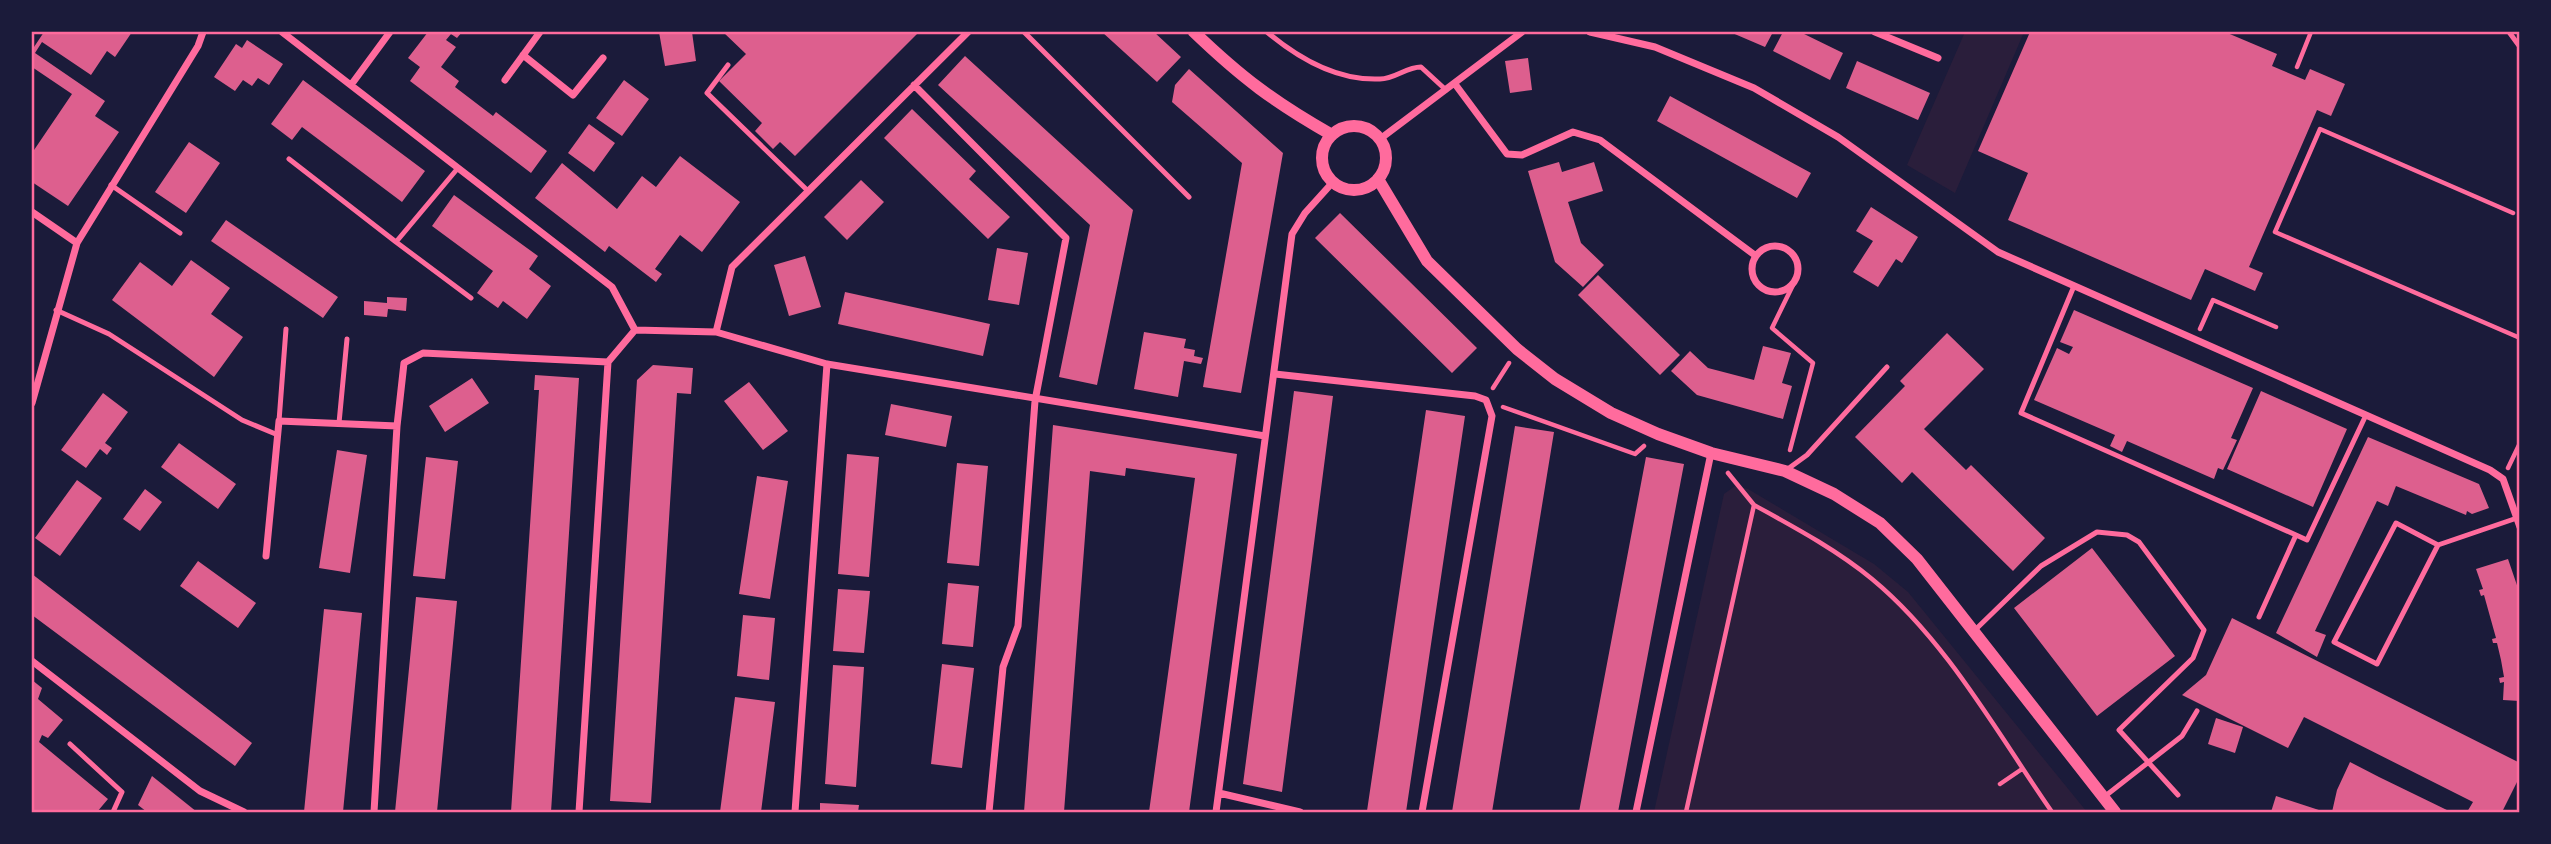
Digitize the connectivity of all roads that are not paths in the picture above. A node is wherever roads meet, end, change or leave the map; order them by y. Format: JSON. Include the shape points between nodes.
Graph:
{"nodes":[{"id":1,"x":203,"y":32,"type":"edge"},
{"id":2,"x":282,"y":32,"type":"edge"},
{"id":3,"x":390,"y":32,"type":"edge"},
{"id":4,"x":540,"y":32,"type":"edge"},
{"id":5,"x":968,"y":32,"type":"edge"},
{"id":6,"x":1024,"y":32,"type":"edge"},
{"id":7,"x":1194,"y":32,"type":"edge"},
{"id":8,"x":1267,"y":32,"type":"edge"},
{"id":9,"x":1522,"y":32,"type":"edge"},
{"id":10,"x":1590,"y":32,"type":"edge"},
{"id":11,"x":1875,"y":32,"type":"edge"},
{"id":12,"x":2510,"y":32,"type":"edge"},
{"id":13,"x":2519,"y":47,"type":"edge"},
{"id":14,"x":523,"y":55,"type":"junction"},
{"id":15,"x":604,"y":58,"type":"dead end"},
{"id":16,"x":1938,"y":58,"type":"dead end"},
{"id":17,"x":728,"y":65,"type":"dead end"},
{"id":18,"x":505,"y":80,"type":"dead end"},
{"id":19,"x":1455,"y":84,"type":"junction"},
{"id":20,"x":351,"y":85,"type":"junction"},
{"id":21,"x":914,"y":85,"type":"junction"},
{"id":22,"x":1446,"y":90,"type":"junction"},
{"id":23,"x":1332,"y":135,"type":"junction"},
{"id":24,"x":1380,"y":139,"type":"junction"},
{"id":25,"x":289,"y":159,"type":"dead end"},
{"id":26,"x":458,"y":168,"type":"junction"},
{"id":27,"x":1378,"y":179,"type":"junction"},
{"id":28,"x":1333,"y":182,"type":"junction"},
{"id":29,"x":111,"y":185,"type":"junction"},
{"id":30,"x":808,"y":191,"type":"junction"},
{"id":31,"x":1189,"y":197,"type":"dead end"},
{"id":32,"x":32,"y":212,"type":"edge"},
{"id":33,"x":180,"y":233,"type":"dead end"},
{"id":34,"x":396,"y":242,"type":"junction"},
{"id":35,"x":78,"y":243,"type":"junction"},
{"id":36,"x":1756,"y":256,"type":"junction"},
{"id":37,"x":2074,"y":286,"type":"junction"},
{"id":38,"x":471,"y":298,"type":"dead end"},
{"id":39,"x":56,"y":310,"type":"junction"},
{"id":40,"x":286,"y":329,"type":"dead end"},
{"id":41,"x":635,"y":330,"type":"junction"},
{"id":42,"x":716,"y":332,"type":"junction"},
{"id":43,"x":347,"y":339,"type":"dead end"},
{"id":44,"x":608,"y":362,"type":"junction"},
{"id":45,"x":827,"y":364,"type":"junction"},
{"id":46,"x":1887,"y":367,"type":"dead end"},
{"id":47,"x":1275,"y":374,"type":"junction"},
{"id":48,"x":1035,"y":401,"type":"junction"},
{"id":49,"x":32,"y":403,"type":"edge"},
{"id":50,"x":2365,"y":415,"type":"junction"},
{"id":51,"x":279,"y":421,"type":"junction"},
{"id":52,"x":339,"y":423,"type":"junction"},
{"id":53,"x":397,"y":426,"type":"junction"},
{"id":54,"x":278,"y":435,"type":"junction"},
{"id":55,"x":1265,"y":436,"type":"junction"},
{"id":56,"x":1711,"y":453,"type":"junction"},
{"id":57,"x":1785,"y":471,"type":"junction"},
{"id":58,"x":2518,"y":522,"type":"edge"},
{"id":59,"x":2296,"y":535,"type":"junction"},
{"id":60,"x":2438,"y":545,"type":"junction"},
{"id":61,"x":266,"y":556,"type":"dead end"},
{"id":62,"x":2259,"y":617,"type":"dead end"},
{"id":63,"x":1974,"y":631,"type":"junction"},
{"id":64,"x":32,"y":661,"type":"edge"},
{"id":65,"x":2197,"y":711,"type":"dead end"},
{"id":66,"x":70,"y":744,"type":"dead end"},
{"id":67,"x":2148,"y":762,"type":"junction"},
{"id":68,"x":1219,"y":793,"type":"junction"},
{"id":69,"x":2178,"y":794,"type":"dead end"},
{"id":70,"x":2104,"y":797,"type":"junction"},
{"id":71,"x":113,"y":813,"type":"edge"},
{"id":72,"x":244,"y":813,"type":"edge"},
{"id":73,"x":374,"y":813,"type":"edge"},
{"id":74,"x":579,"y":813,"type":"edge"},
{"id":75,"x":794,"y":813,"type":"edge"},
{"id":76,"x":989,"y":813,"type":"edge"},
{"id":77,"x":1216,"y":813,"type":"edge"},
{"id":78,"x":1300,"y":813,"type":"edge"},
{"id":79,"x":1422,"y":813,"type":"edge"},
{"id":80,"x":1636,"y":813,"type":"edge"},
{"id":81,"x":2115,"y":813,"type":"edge"}],
"edges":[{"from":1,"to":29,"type":"street"},
{"from":2,"to":20,"type":"street"},
{"from":3,"to":20,"type":"street"},
{"from":4,"to":14,"type":"street"},
{"from":5,"to":21,"type":"street"},
{"from":6,"to":31,"type":"lane"},
{"from":7,"to":23,"type":"street","via":[[1275,103]]},
{"from":8,"to":22,"type":"lane","via":[[1306,61],[1327,68],[1378,79],[1421,67]]},
{"from":9,"to":19,"type":"street"},
{"from":10,"to":37,"type":"street","via":[[1655,47],[1754,88],[1838,136],[1998,252]]},
{"from":11,"to":16,"type":"street"},
{"from":12,"to":13,"type":"lane"},
{"from":14,"to":15,"type":"street","via":[[573,95]]},
{"from":14,"to":18,"type":"street"},
{"from":17,"to":30,"type":"lane","via":[[706,93]]},
{"from":19,"to":22,"type":"street"},
{"from":19,"to":36,"type":"street","via":[[1507,154],[1522,155],[1573,132],[1600,140]]},
{"from":20,"to":26,"type":"street"},
{"from":21,"to":30,"type":"street"},
{"from":21,"to":48,"type":"street","via":[[1066,238]]},
{"from":22,"to":24,"type":"street"},
{"from":23,"to":24,"type":"street","via":[[1359,127]]},
{"from":23,"to":28,"type":"street","via":[[1322,157]]},
{"from":24,"to":27,"type":"street","via":[[1386,162]]},
{"from":25,"to":34,"type":"lane"},
{"from":26,"to":34,"type":"lane"},
{"from":26,"to":41,"type":"street","via":[[612,286]]},
{"from":27,"to":28,"type":"street","via":[[1355,190]]},
{"from":27,"to":56,"type":"street","via":[[1427,261],[1517,349],[1611,413]]},
{"from":28,"to":47,"type":"street","via":[[1292,234]]},
{"from":29,"to":33,"type":"lane"},
{"from":29,"to":35,"type":"street"},
{"from":30,"to":42,"type":"street","via":[[732,267]]},
{"from":32,"to":35,"type":"street"},
{"from":34,"to":38,"type":"lane"},
{"from":35,"to":39,"type":"street"},
{"from":36,"to":36,"type":"street","via":[[1767,247],[1788,251],[1797,263],[1793,285],[1775,293],[1762,289],[1753,277]]},
{"from":37,"to":50,"type":"street"},
{"from":37,"to":59,"type":"lane","via":[[2021,413]]},
{"from":39,"to":49,"type":"street"},
{"from":39,"to":54,"type":"lane","via":[[109,334],[242,420]]},
{"from":40,"to":51,"type":"lane"},
{"from":41,"to":42,"type":"street"},
{"from":41,"to":44,"type":"street"},
{"from":42,"to":45,"type":"street"},
{"from":43,"to":52,"type":"lane"},
{"from":44,"to":53,"type":"street","via":[[423,353],[404,363]]},
{"from":44,"to":74,"type":"street"},
{"from":45,"to":48,"type":"street"},
{"from":45,"to":75,"type":"street"},
{"from":46,"to":57,"type":"lane","via":[[1807,455]]},
{"from":47,"to":55,"type":"street"},
{"from":47,"to":79,"type":"street","via":[[1475,396],[1486,400],[1492,416]]},
{"from":48,"to":55,"type":"street"},
{"from":48,"to":76,"type":"street","via":[[1018,626],[1003,667]]},
{"from":50,"to":58,"type":"street","via":[[2503,479]]},
{"from":50,"to":59,"type":"lane","via":[[2306,540]]},
{"from":51,"to":52,"type":"street"},
{"from":51,"to":54,"type":"street"},
{"from":52,"to":53,"type":"street"},
{"from":53,"to":73,"type":"street"},
{"from":54,"to":61,"type":"street"},
{"from":55,"to":68,"type":"street"},
{"from":56,"to":57,"type":"street"},
{"from":56,"to":80,"type":"street"},
{"from":57,"to":63,"type":"street","via":[[1835,494],[1880,523],[1917,559]]},
{"from":58,"to":60,"type":"lane"},
{"from":59,"to":62,"type":"lane"},
{"from":60,"to":60,"type":"lane","via":[[2377,664],[2334,642],[2396,523]]},
{"from":63,"to":67,"type":"lane","via":[[2041,566],[2097,532],[2127,535],[2139,542],[2204,630],[2193,658],[2119,730]]},
{"from":63,"to":70,"type":"street"},
{"from":64,"to":72,"type":"street","via":[[200,791]]},
{"from":65,"to":67,"type":"lane","via":[[2182,736]]},
{"from":66,"to":71,"type":"lane","via":[[122,792]]},
{"from":67,"to":69,"type":"lane"},
{"from":67,"to":70,"type":"lane"},
{"from":68,"to":77,"type":"street"},
{"from":68,"to":78,"type":"street"},
{"from":70,"to":81,"type":"street"}]}
